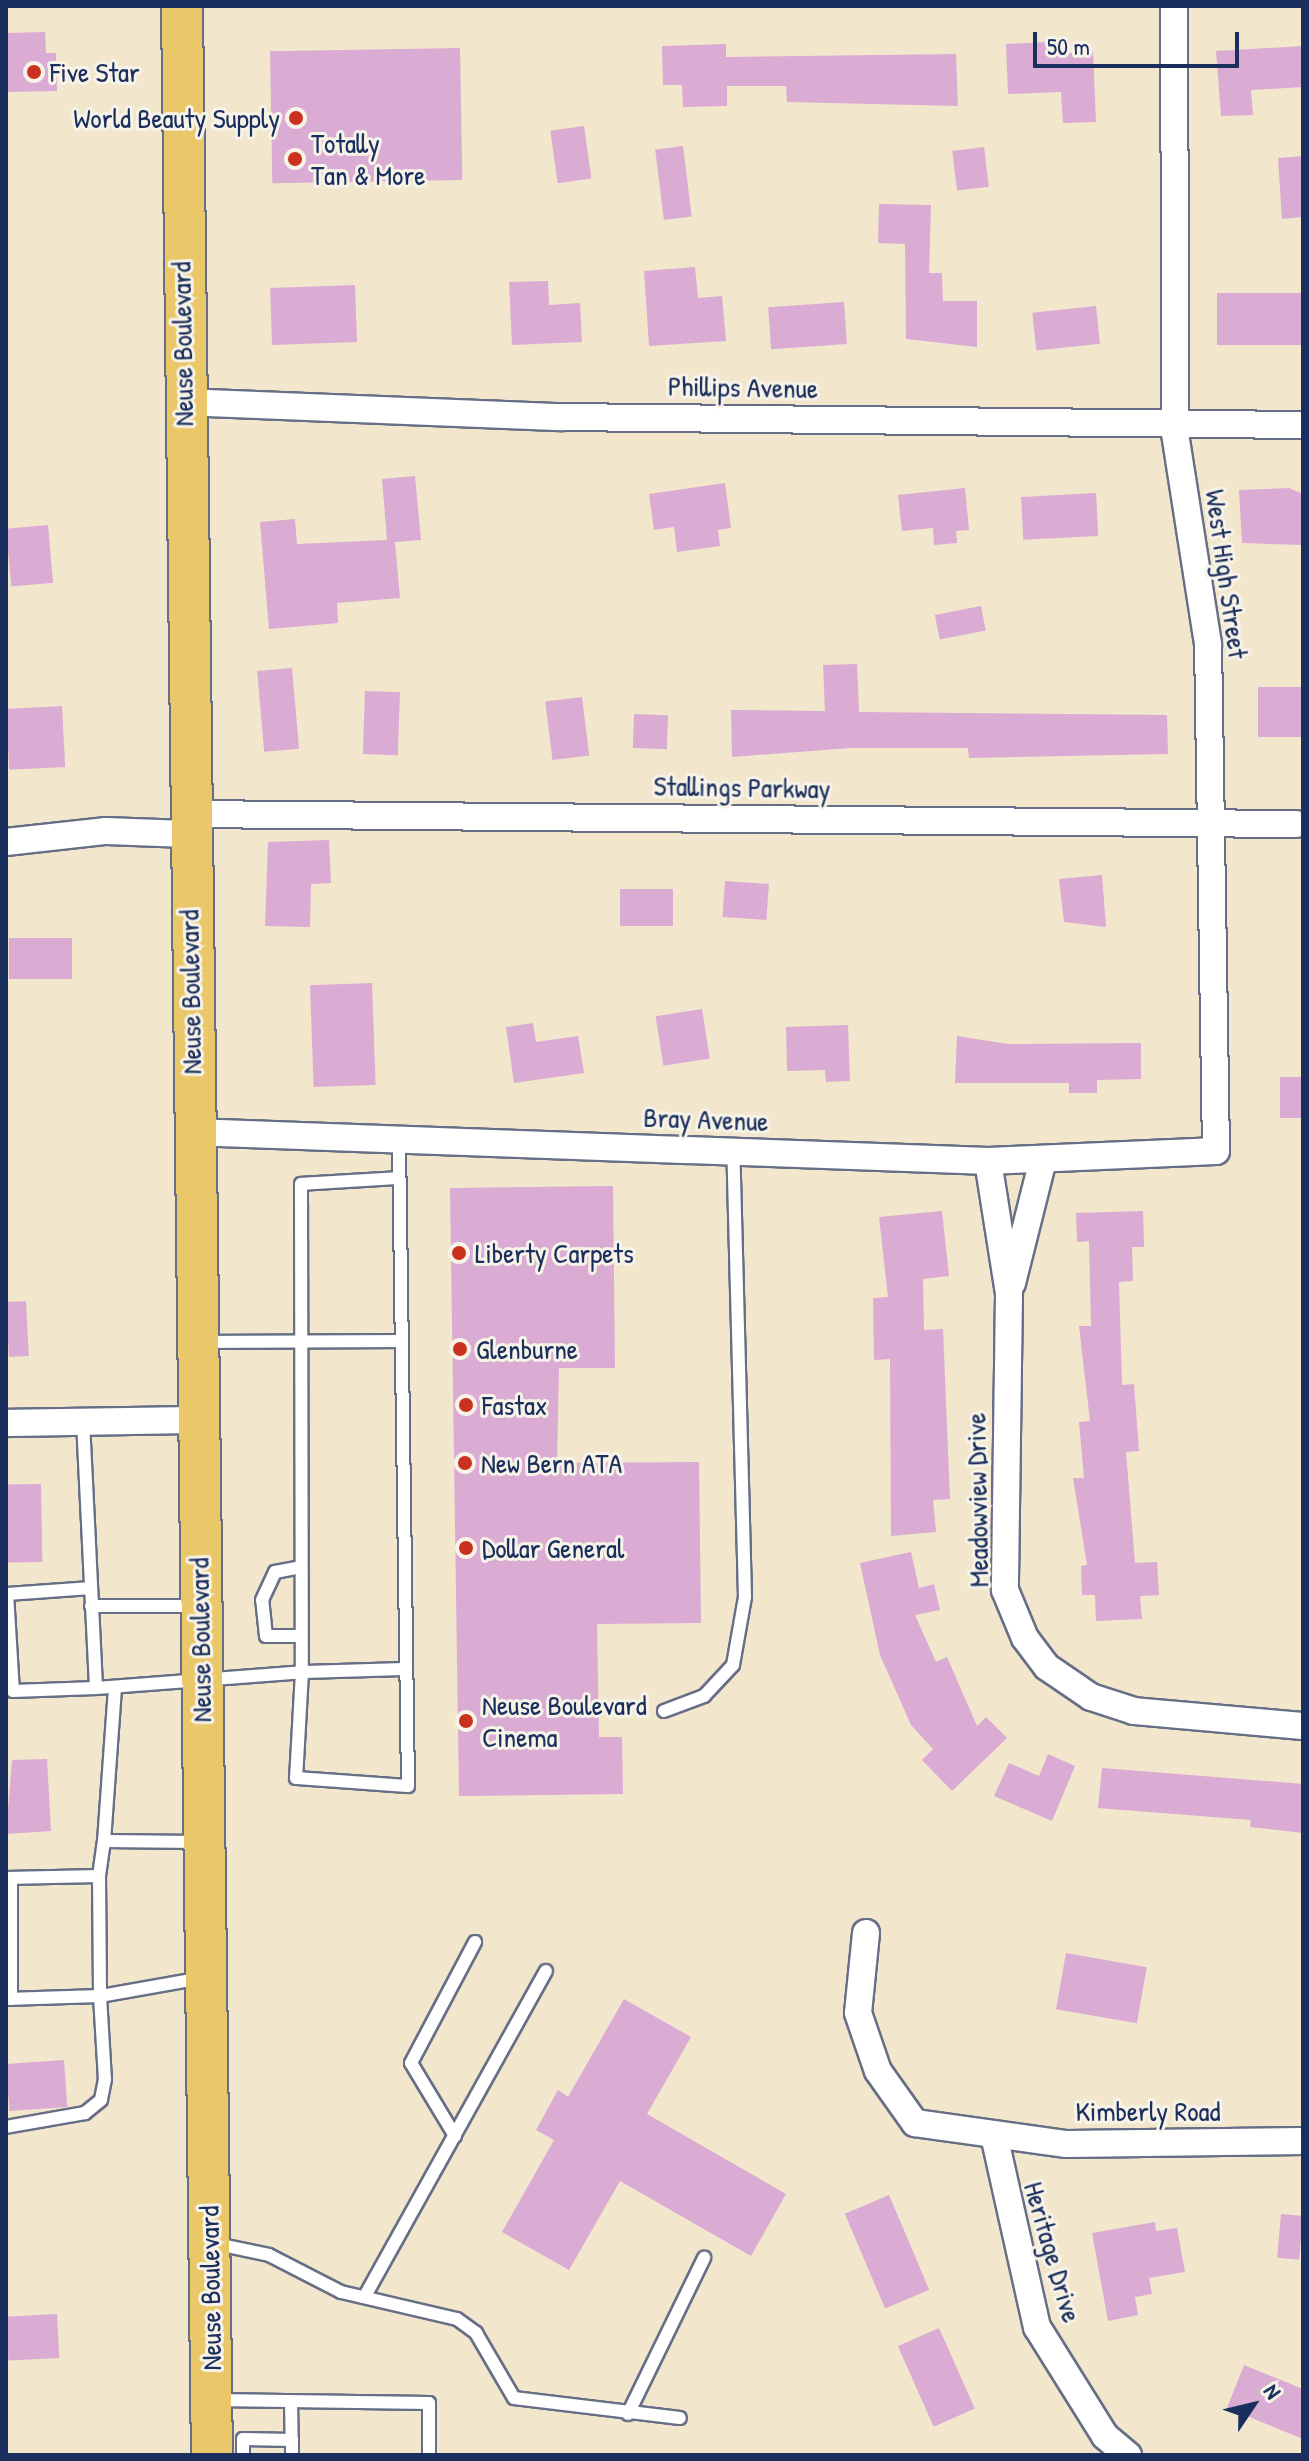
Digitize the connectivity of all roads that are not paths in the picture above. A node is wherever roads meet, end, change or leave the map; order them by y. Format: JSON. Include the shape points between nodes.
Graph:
{"nodes":[{"id":1,"x":182,"y":6,"type":"edge"},
{"id":2,"x":1174,"y":6,"type":"edge"},
{"id":3,"x":183,"y":402,"type":"junction"},
{"id":4,"x":1174,"y":423,"type":"junction"},
{"id":5,"x":1303,"y":425,"type":"edge"},
{"id":6,"x":1213,"y":823,"type":"junction"},
{"id":7,"x":187,"y":824,"type":"junction"},
{"id":8,"x":1296,"y":824,"type":"dead end"},
{"id":9,"x":6,"y":842,"type":"edge"},
{"id":10,"x":192,"y":1132,"type":"junction"},
{"id":11,"x":399,"y":1139,"type":"junction"},
{"id":12,"x":1216,"y":1151,"type":"joint"},
{"id":13,"x":733,"y":1152,"type":"junction"},
{"id":14,"x":1043,"y":1160,"type":"junction"},
{"id":15,"x":988,"y":1161,"type":"junction"},
{"id":16,"x":399,"y":1178,"type":"junction"},
{"id":17,"x":1009,"y":1294,"type":"junction"},
{"id":18,"x":301,"y":1339,"type":"junction"},
{"id":19,"x":401,"y":1341,"type":"junction"},
{"id":20,"x":195,"y":1342,"type":"junction"},
{"id":21,"x":195,"y":1420,"type":"junction"},
{"id":22,"x":83,"y":1421,"type":"junction"},
{"id":23,"x":6,"y":1423,"type":"edge"},
{"id":24,"x":301,"y":1567,"type":"junction"},
{"id":25,"x":91,"y":1588,"type":"junction"},
{"id":26,"x":91,"y":1606,"type":"junction"},
{"id":27,"x":200,"y":1606,"type":"junction"},
{"id":28,"x":301,"y":1636,"type":"junction"},
{"id":29,"x":406,"y":1669,"type":"junction"},
{"id":30,"x":302,"y":1672,"type":"junction"},
{"id":31,"x":201,"y":1683,"type":"junction"},
{"id":32,"x":96,"y":1688,"type":"junction"},
{"id":33,"x":115,"y":1688,"type":"junction"},
{"id":34,"x":664,"y":1711,"type":"dead end"},
{"id":35,"x":1303,"y":1726,"type":"edge"},
{"id":36,"x":104,"y":1841,"type":"junction"},
{"id":37,"x":204,"y":1842,"type":"junction"},
{"id":38,"x":99,"y":1876,"type":"junction"},
{"id":39,"x":8,"y":1878,"type":"edge"},
{"id":40,"x":866,"y":1933,"type":"dead end"},
{"id":41,"x":475,"y":1942,"type":"dead end"},
{"id":42,"x":546,"y":1971,"type":"dead end"},
{"id":43,"x":205,"y":1978,"type":"junction"},
{"id":44,"x":100,"y":1996,"type":"junction"},
{"id":45,"x":8,"y":1999,"type":"edge"},
{"id":46,"x":6,"y":2127,"type":"edge"},
{"id":47,"x":994,"y":2135,"type":"junction"},
{"id":48,"x":455,"y":2136,"type":"junction"},
{"id":49,"x":1303,"y":2141,"type":"edge"},
{"id":50,"x":209,"y":2242,"type":"junction"},
{"id":51,"x":704,"y":2258,"type":"dead end"},
{"id":52,"x":365,"y":2296,"type":"junction"},
{"id":53,"x":212,"y":2399,"type":"junction"},
{"id":54,"x":291,"y":2401,"type":"junction"},
{"id":55,"x":628,"y":2414,"type":"junction"},
{"id":56,"x":680,"y":2418,"type":"dead end"},
{"id":57,"x":212,"y":2455,"type":"edge"},
{"id":58,"x":243,"y":2455,"type":"edge"},
{"id":59,"x":429,"y":2455,"type":"edge"},
{"id":60,"x":1128,"y":2455,"type":"edge"}],
"edges":[{"from":1,"to":3,"type":"main road","name":"Neuse Boulevard"},
{"from":2,"to":4,"type":"street","name":"West High Street"},
{"from":3,"to":4,"type":"street","name":"Phillips Avenue","via":[[561,417]]},
{"from":3,"to":7,"type":"main road","name":"Neuse Boulevard"},
{"from":4,"to":5,"type":"street","name":"Phillips Avenue"},
{"from":4,"to":6,"type":"street","name":"West High Street","via":[[1208,644]]},
{"from":6,"to":7,"type":"street","name":"Stallings Parkway"},
{"from":6,"to":8,"type":"street","name":"Stallings Parkway"},
{"from":6,"to":12,"type":"street","name":"West High Street"},
{"from":7,"to":9,"type":"street","name":"Stallings Parkway"},
{"from":7,"to":10,"type":"main road","name":"Neuse Boulevard"},
{"from":10,"to":11,"type":"street","name":"Bray Avenue"},
{"from":10,"to":20,"type":"main road","name":"Neuse Boulevard"},
{"from":11,"to":13,"type":"street","name":"Bray Avenue"},
{"from":11,"to":16,"type":"lane"},
{"from":12,"to":14,"type":"street","name":"Bray Avenue"},
{"from":13,"to":15,"type":"street","name":"Bray Avenue"},
{"from":13,"to":34,"type":"lane","via":[[745,1597],[733,1665],[704,1696]]},
{"from":14,"to":15,"type":"street","name":"Bray Avenue"},
{"from":14,"to":17,"type":"street","name":"Meadowview Drive"},
{"from":15,"to":17,"type":"street","name":"Meadowview Drive"},
{"from":16,"to":18,"type":"lane","via":[[301,1184]]},
{"from":16,"to":19,"type":"lane"},
{"from":17,"to":35,"type":"street","name":"Meadowview Drive","via":[[1005,1590],[1025,1638],[1047,1667],[1091,1697],[1120,1707]]},
{"from":18,"to":19,"type":"lane"},
{"from":18,"to":20,"type":"lane"},
{"from":18,"to":24,"type":"lane"},
{"from":19,"to":29,"type":"lane"},
{"from":20,"to":21,"type":"main road","name":"Neuse Boulevard"},
{"from":21,"to":22,"type":"street"},
{"from":21,"to":27,"type":"main road","name":"Neuse Boulevard"},
{"from":22,"to":23,"type":"street"},
{"from":22,"to":25,"type":"lane"},
{"from":24,"to":28,"type":"lane"},
{"from":24,"to":28,"type":"lane","via":[[275,1572],[262,1600],[266,1636]]},
{"from":25,"to":26,"type":"lane"},
{"from":25,"to":32,"type":"lane","via":[[7,1594],[13,1691]]},
{"from":26,"to":27,"type":"lane"},
{"from":26,"to":32,"type":"lane"},
{"from":27,"to":31,"type":"main road","name":"Neuse Boulevard"},
{"from":28,"to":30,"type":"lane"},
{"from":29,"to":30,"type":"lane"},
{"from":29,"to":30,"type":"lane","via":[[408,1786],[296,1778]]},
{"from":30,"to":31,"type":"lane"},
{"from":31,"to":33,"type":"lane"},
{"from":31,"to":37,"type":"main road","name":"Neuse Boulevard"},
{"from":32,"to":33,"type":"lane"},
{"from":33,"to":36,"type":"lane"},
{"from":36,"to":37,"type":"lane"},
{"from":36,"to":38,"type":"lane"},
{"from":37,"to":43,"type":"main road","name":"Neuse Boulevard"},
{"from":38,"to":39,"type":"lane"},
{"from":38,"to":44,"type":"lane"},
{"from":39,"to":45,"type":"lane"},
{"from":40,"to":47,"type":"street","via":[[858,2013],[878,2071],[915,2123]]},
{"from":41,"to":48,"type":"lane","via":[[411,2063]]},
{"from":42,"to":48,"type":"lane"},
{"from":43,"to":44,"type":"lane"},
{"from":43,"to":50,"type":"main road","name":"Neuse Boulevard"},
{"from":44,"to":45,"type":"lane"},
{"from":44,"to":46,"type":"lane","via":[[101,2100],[72,2117]]},
{"from":47,"to":49,"type":"street","name":"Kimberly Road","via":[[1067,2144]]},
{"from":47,"to":60,"type":"street","name":"Heritage Drive","via":[[1037,2327],[1105,2436]]},
{"from":48,"to":52,"type":"lane"},
{"from":50,"to":52,"type":"lane","via":[[269,2255]]},
{"from":50,"to":53,"type":"main road","name":"Neuse Boulevard"},
{"from":51,"to":55,"type":"lane"},
{"from":52,"to":55,"type":"lane","via":[[457,2319],[476,2333],[514,2398]]},
{"from":53,"to":54,"type":"lane"},
{"from":53,"to":57,"type":"main road","name":"Neuse Boulevard"},
{"from":54,"to":58,"type":"lane","via":[[292,2446],[243,2439]]},
{"from":54,"to":59,"type":"lane","via":[[429,2403]]},
{"from":55,"to":56,"type":"lane"}]}
